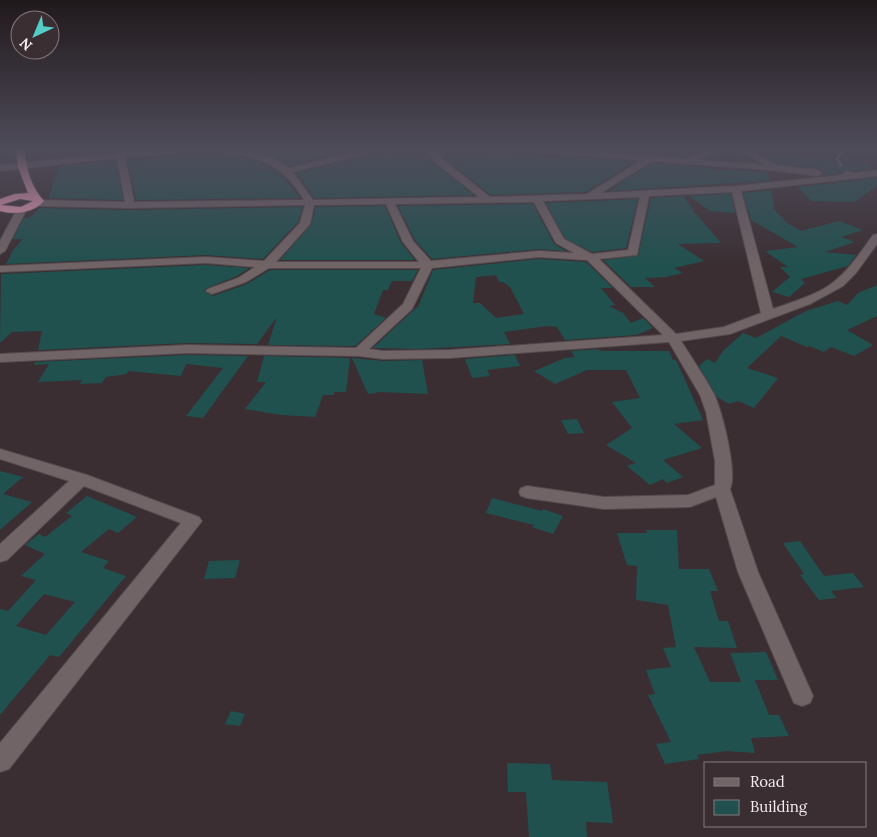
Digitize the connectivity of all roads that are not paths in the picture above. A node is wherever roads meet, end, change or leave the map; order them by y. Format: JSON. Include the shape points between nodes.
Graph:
{"nodes":[{"id":1,"x":20,"y":189,"type":"edge"},
{"id":2,"x":30,"y":189,"type":"edge"},
{"id":3,"x":127,"y":189,"type":"edge"},
{"id":4,"x":302,"y":189,"type":"edge"},
{"id":5,"x":474,"y":189,"type":"edge"},
{"id":6,"x":601,"y":189,"type":"edge"},
{"id":7,"x":735,"y":189,"type":"edge"},
{"id":8,"x":736,"y":189,"type":"edge"},
{"id":9,"x":644,"y":194,"type":"junction"},
{"id":10,"x":588,"y":197,"type":"junction"},
{"id":11,"x":537,"y":199,"type":"junction"},
{"id":12,"x":36,"y":200,"type":"junction"},
{"id":13,"x":488,"y":200,"type":"junction"},
{"id":14,"x":389,"y":201,"type":"junction"},
{"id":15,"x":310,"y":203,"type":"junction"},
{"id":16,"x":2,"y":204,"type":"edge"},
{"id":17,"x":130,"y":206,"type":"junction"},
{"id":18,"x":22,"y":209,"type":"junction"},
{"id":19,"x":877,"y":237,"type":"edge"},
{"id":20,"x":0,"y":251,"type":"edge"},
{"id":21,"x":590,"y":257,"type":"junction"},
{"id":22,"x":267,"y":265,"type":"junction"},
{"id":23,"x":428,"y":265,"type":"junction"},
{"id":24,"x":0,"y":268,"type":"edge"},
{"id":25,"x":212,"y":290,"type":"dead end"},
{"id":26,"x":768,"y":315,"type":"junction"},
{"id":27,"x":673,"y":338,"type":"junction"},
{"id":28,"x":359,"y":352,"type":"junction"},
{"id":29,"x":0,"y":358,"type":"edge"},
{"id":30,"x":0,"y":454,"type":"edge"},
{"id":31,"x":81,"y":479,"type":"junction"},
{"id":32,"x":722,"y":490,"type":"junction"},
{"id":33,"x":527,"y":492,"type":"dead end"},
{"id":34,"x":0,"y":555,"type":"edge"},
{"id":35,"x":802,"y":696,"type":"dead end"},
{"id":36,"x":0,"y":761,"type":"edge"}],
"edges":[{"from":1,"to":16,"type":"highway"},
{"from":2,"to":12,"type":"highway"},
{"from":3,"to":17,"type":"street"},
{"from":4,"to":15,"type":"street"},
{"from":5,"to":13,"type":"street"},
{"from":6,"to":10,"type":"street"},
{"from":7,"to":9,"type":"street"},
{"from":8,"to":26,"type":"street"},
{"from":9,"to":10,"type":"street"},
{"from":9,"to":21,"type":"street","via":[[633,253]]},
{"from":10,"to":11,"type":"street"},
{"from":11,"to":13,"type":"street"},
{"from":11,"to":21,"type":"street","via":[[560,241]]},
{"from":12,"to":16,"type":"highway"},
{"from":12,"to":17,"type":"street"},
{"from":12,"to":18,"type":"highway"},
{"from":13,"to":14,"type":"street"},
{"from":14,"to":15,"type":"street"},
{"from":14,"to":23,"type":"street","via":[[408,242]]},
{"from":15,"to":17,"type":"street"},
{"from":15,"to":22,"type":"street","via":[[305,224]]},
{"from":16,"to":18,"type":"highway"},
{"from":18,"to":20,"type":"street"},
{"from":19,"to":26,"type":"street","via":[[839,284]]},
{"from":21,"to":23,"type":"street","via":[[539,254]]},
{"from":21,"to":27,"type":"street"},
{"from":22,"to":23,"type":"street"},
{"from":22,"to":24,"type":"street","via":[[206,260]]},
{"from":22,"to":25,"type":"street","via":[[242,280]]},
{"from":23,"to":28,"type":"street","via":[[408,306]]},
{"from":26,"to":27,"type":"street","via":[[726,331]]},
{"from":27,"to":28,"type":"street","via":[[450,354]]},
{"from":27,"to":32,"type":"street","via":[[713,412],[724,461],[725,483]]},
{"from":28,"to":29,"type":"street","via":[[187,349]]},
{"from":30,"to":31,"type":"street"},
{"from":31,"to":34,"type":"street"},
{"from":31,"to":36,"type":"street","via":[[193,521]]},
{"from":32,"to":33,"type":"street","via":[[690,501],[604,504]]},
{"from":32,"to":35,"type":"street","via":[[748,572]]}]}
